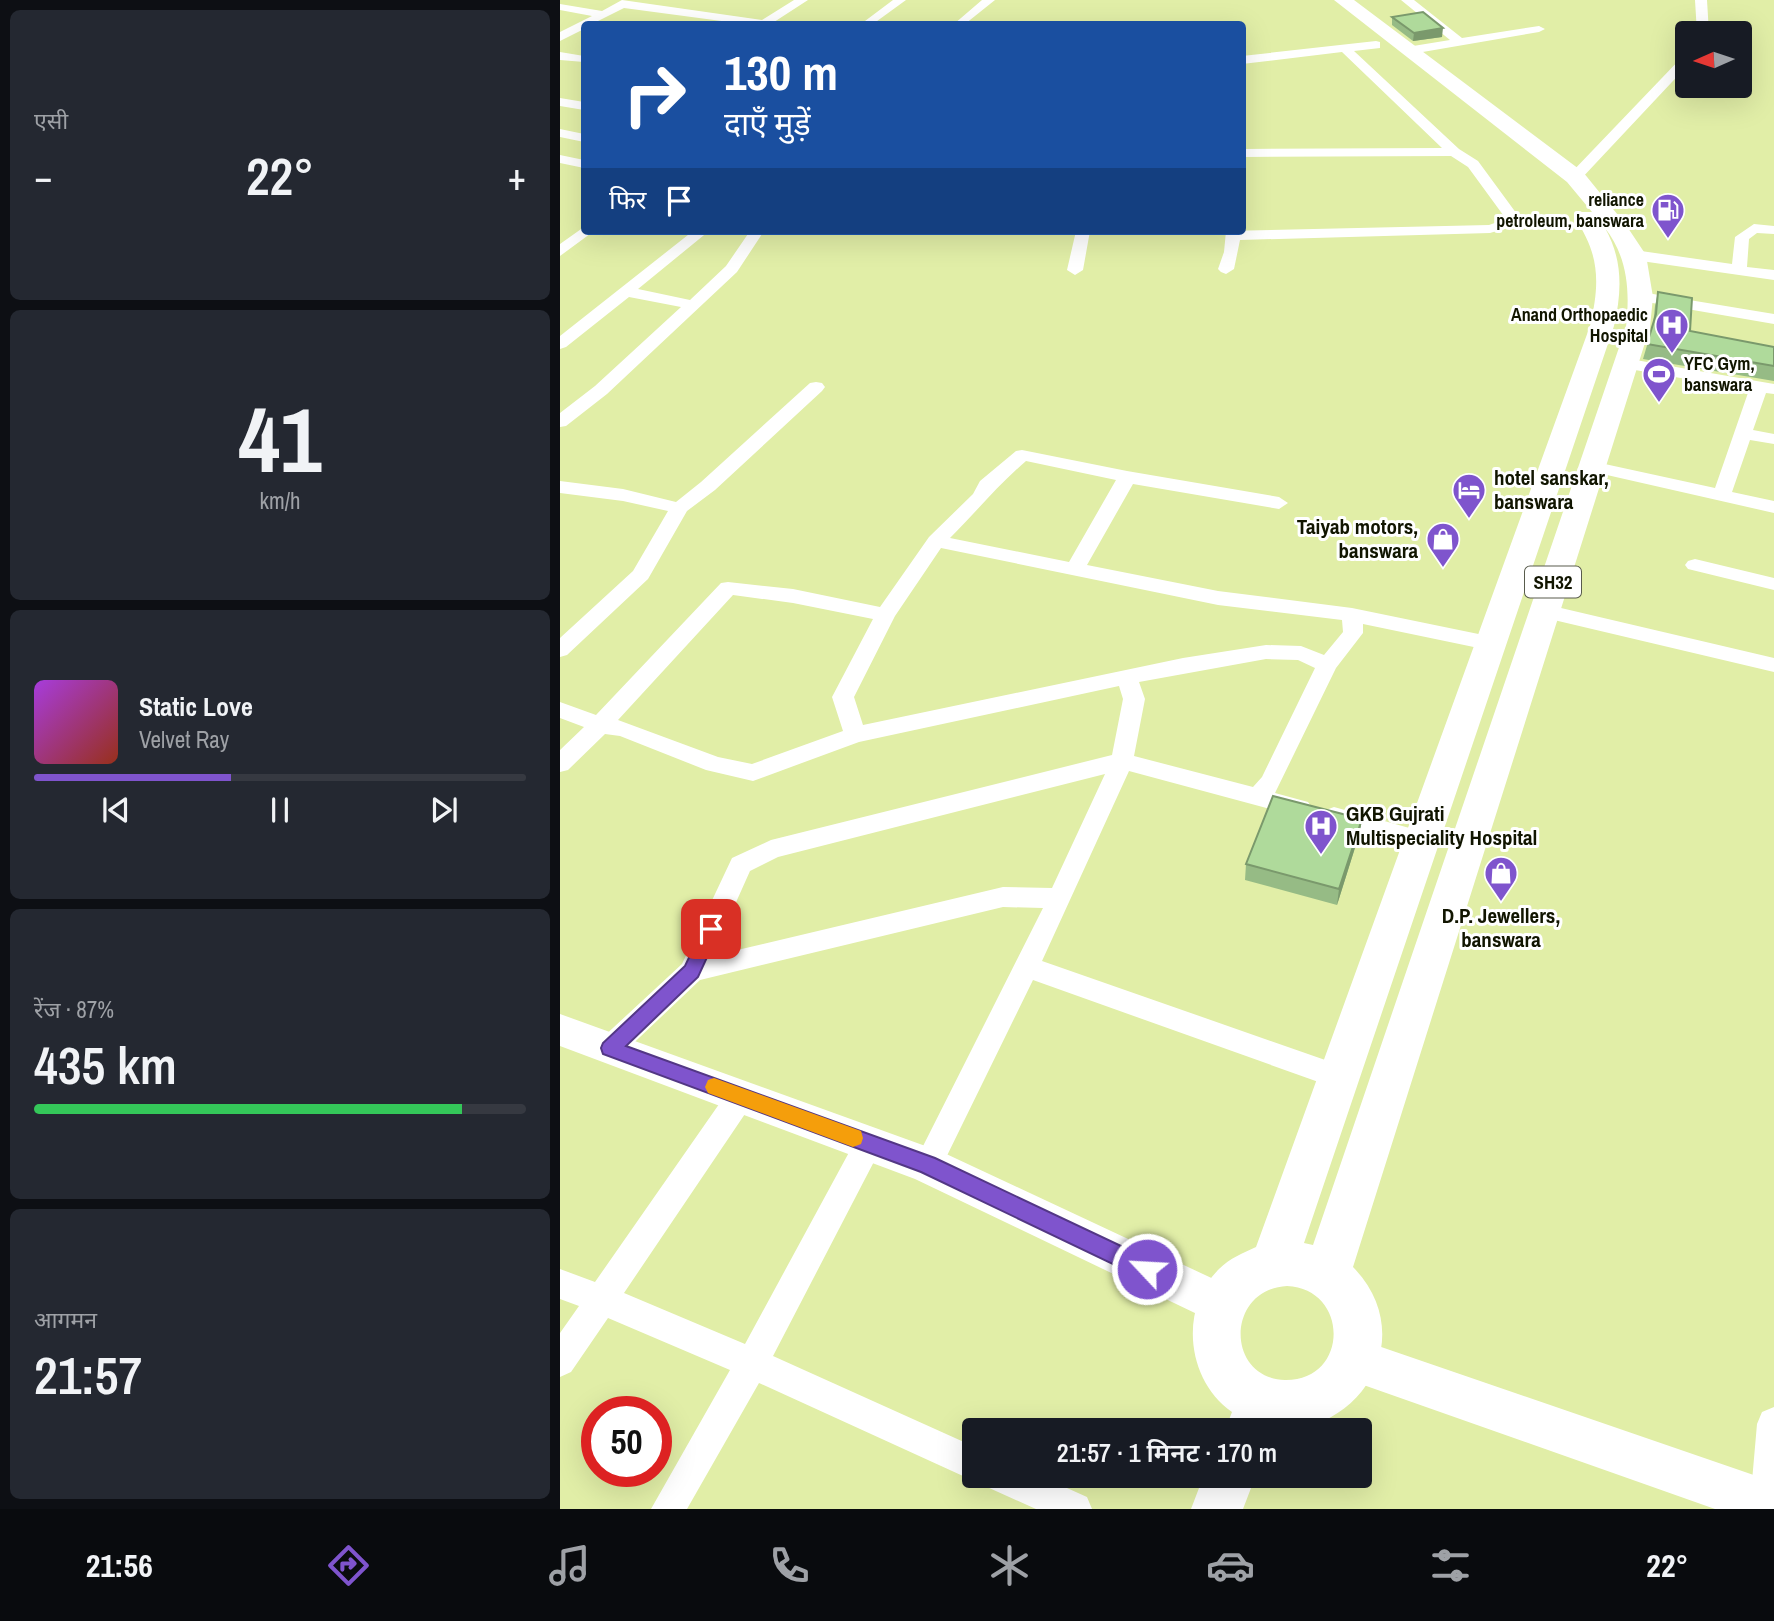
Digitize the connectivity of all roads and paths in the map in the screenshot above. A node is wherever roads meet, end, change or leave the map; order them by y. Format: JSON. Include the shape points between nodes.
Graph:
{"nodes":[{"id":1,"x":802,"y":0,"type":"edge"},
{"id":2,"x":900,"y":0,"type":"edge"},
{"id":3,"x":989,"y":0,"type":"edge"},
{"id":4,"x":1315,"y":0,"type":"edge"},
{"id":5,"x":1343,"y":0,"type":"edge"},
{"id":6,"x":1407,"y":0,"type":"edge"},
{"id":7,"x":1701,"y":0,"type":"edge"},
{"id":8,"x":627,"y":2,"type":"edge"},
{"id":9,"x":560,"y":7,"type":"edge"},
{"id":10,"x":602,"y":13,"type":"junction"},
{"id":11,"x":588,"y":21,"type":"edge"},
{"id":12,"x":745,"y":21,"type":"edge"},
{"id":13,"x":769,"y":21,"type":"edge"},
{"id":14,"x":870,"y":21,"type":"edge"},
{"id":15,"x":963,"y":21,"type":"edge"},
{"id":16,"x":1702,"y":21,"type":"edge"},
{"id":17,"x":581,"y":25,"type":"edge"},
{"id":18,"x":1539,"y":29,"type":"dead end"},
{"id":19,"x":560,"y":37,"type":"edge"},
{"id":20,"x":1460,"y":42,"type":"junction"},
{"id":21,"x":1361,"y":47,"type":"junction"},
{"id":22,"x":1412,"y":50,"type":"junction"},
{"id":23,"x":560,"y":56,"type":"edge"},
{"id":24,"x":581,"y":59,"type":"edge"},
{"id":25,"x":1246,"y":60,"type":"edge"},
{"id":26,"x":1675,"y":72,"type":"edge"},
{"id":27,"x":560,"y":102,"type":"edge"},
{"id":28,"x":581,"y":106,"type":"edge"},
{"id":29,"x":560,"y":134,"type":"edge"},
{"id":30,"x":581,"y":138,"type":"edge"},
{"id":31,"x":1454,"y":152,"type":"junction"},
{"id":32,"x":1246,"y":153,"type":"edge"},
{"id":33,"x":560,"y":159,"type":"edge"},
{"id":34,"x":581,"y":163,"type":"edge"},
{"id":35,"x":1575,"y":177,"type":"junction"},
{"id":36,"x":1774,"y":230,"type":"edge"},
{"id":37,"x":1246,"y":233,"type":"edge"},
{"id":38,"x":582,"y":235,"type":"edge"},
{"id":39,"x":697,"y":235,"type":"edge"},
{"id":40,"x":754,"y":235,"type":"edge"},
{"id":41,"x":1082,"y":235,"type":"edge"},
{"id":42,"x":1233,"y":235,"type":"edge"},
{"id":43,"x":560,"y":251,"type":"edge"},
{"id":44,"x":1634,"y":255,"type":"junction"},
{"id":45,"x":1075,"y":270,"type":"dead end"},
{"id":46,"x":1226,"y":270,"type":"dead end"},
{"id":47,"x":1739,"y":271,"type":"junction"},
{"id":48,"x":1774,"y":275,"type":"edge"},
{"id":49,"x":627,"y":292,"type":"junction"},
{"id":50,"x":1641,"y":297,"type":"junction"},
{"id":51,"x":693,"y":305,"type":"junction"},
{"id":52,"x":1774,"y":319,"type":"edge"},
{"id":53,"x":560,"y":344,"type":"edge"},
{"id":54,"x":1624,"y":363,"type":"junction"},
{"id":55,"x":816,"y":387,"type":"dead end"},
{"id":56,"x":1767,"y":388,"type":"edge"},
{"id":57,"x":560,"y":422,"type":"edge"},
{"id":58,"x":1744,"y":434,"type":"junction"},
{"id":59,"x":1774,"y":439,"type":"edge"},
{"id":60,"x":1591,"y":466,"type":"junction"},
{"id":61,"x":1127,"y":477,"type":"junction"},
{"id":62,"x":560,"y":486,"type":"edge"},
{"id":63,"x":1722,"y":494,"type":"junction"},
{"id":64,"x":1279,"y":503,"type":"dead end"},
{"id":65,"x":1774,"y":507,"type":"edge"},
{"id":66,"x":679,"y":508,"type":"junction"},
{"id":67,"x":936,"y":541,"type":"junction"},
{"id":68,"x":1695,"y":565,"type":"dead end"},
{"id":69,"x":1075,"y":569,"type":"junction"},
{"id":70,"x":1774,"y":584,"type":"edge"},
{"id":71,"x":1544,"y":611,"type":"junction"},
{"id":72,"x":885,"y":615,"type":"junction"},
{"id":73,"x":1352,"y":615,"type":"junction"},
{"id":74,"x":1493,"y":644,"type":"junction"},
{"id":75,"x":560,"y":650,"type":"edge"},
{"id":76,"x":1774,"y":664,"type":"edge"},
{"id":77,"x":1327,"y":665,"type":"junction"},
{"id":78,"x":1127,"y":677,"type":"junction"},
{"id":79,"x":560,"y":710,"type":"edge"},
{"id":80,"x":600,"y":726,"type":"junction"},
{"id":81,"x":855,"y":735,"type":"junction"},
{"id":82,"x":1122,"y":761,"type":"junction"},
{"id":83,"x":560,"y":764,"type":"edge"},
{"id":84,"x":1258,"y":797,"type":"junction"},
{"id":85,"x":1422,"y":840,"type":"junction"},
{"id":86,"x":1060,"y":898,"type":"junction"},
{"id":87,"x":1027,"y":967,"type":"junction"},
{"id":88,"x":692,"y":971,"type":"junction"},
{"id":89,"x":560,"y":1030,"type":"edge"},
{"id":90,"x":610,"y":1048,"type":"junction"},
{"id":91,"x":1341,"y":1078,"type":"junction"},
{"id":92,"x":741,"y":1096,"type":"junction"},
{"id":93,"x":869,"y":1143,"type":"junction"},
{"id":94,"x":928,"y":1165,"type":"junction"},
{"id":95,"x":1275,"y":1263,"type":"junction"},
{"id":96,"x":1326,"y":1277,"type":"junction"},
{"id":97,"x":560,"y":1284,"type":"edge"},
{"id":98,"x":601,"y":1299,"type":"junction"},
{"id":99,"x":1220,"y":1304,"type":"junction"},
{"id":100,"x":1355,"y":1360,"type":"junction"},
{"id":101,"x":560,"y":1361,"type":"edge"},
{"id":102,"x":753,"y":1362,"type":"junction"},
{"id":103,"x":1256,"y":1415,"type":"edge"},
{"id":104,"x":1774,"y":1423,"type":"edge"},
{"id":105,"x":962,"y":1458,"type":"edge"},
{"id":106,"x":1028,"y":1488,"type":"edge"},
{"id":107,"x":1225,"y":1488,"type":"edge"},
{"id":108,"x":1770,"y":1505,"type":"edge"},
{"id":109,"x":667,"y":1509,"type":"edge"},
{"id":110,"x":1075,"y":1509,"type":"edge"},
{"id":111,"x":1217,"y":1509,"type":"edge"}],
"edges":[{"from":1,"to":13,"type":"street"},
{"from":2,"to":14,"type":"street"},
{"from":3,"to":15,"type":"street"},
{"from":4,"to":21,"type":"main road","number":"SH32"},
{"from":5,"to":22,"type":"main road","number":"SH32"},
{"from":6,"to":20,"type":"street"},
{"from":7,"to":16,"type":"street"},
{"from":8,"to":10,"type":"street"},
{"from":8,"to":12,"type":"street"},
{"from":9,"to":10,"type":"street"},
{"from":10,"to":11,"type":"street"},
{"from":17,"to":19,"type":"street"},
{"from":18,"to":20,"type":"street"},
{"from":20,"to":22,"type":"street"},
{"from":21,"to":25,"type":"street"},
{"from":21,"to":31,"type":"street"},
{"from":21,"to":74,"type":"main road","number":"SH32","via":[[1524,159],[1564,193],[1604,247],[1609,269],[1609,300],[1602,326]]},
{"from":22,"to":35,"type":"main road","number":"SH32"},
{"from":23,"to":24,"type":"street"},
{"from":26,"to":35,"type":"street"},
{"from":27,"to":28,"type":"street"},
{"from":29,"to":30,"type":"street"},
{"from":31,"to":32,"type":"street"},
{"from":31,"to":37,"type":"street","via":[[1473,164],[1515,221],[1490,229]]},
{"from":33,"to":34,"type":"street"},
{"from":35,"to":44,"type":"main road","number":"SH32"},
{"from":36,"to":47,"type":"street","via":[[1754,228],[1742,237]]},
{"from":38,"to":43,"type":"street"},
{"from":39,"to":49,"type":"street"},
{"from":40,"to":51,"type":"street","via":[[732,269]]},
{"from":41,"to":45,"type":"street"},
{"from":42,"to":46,"type":"street"},
{"from":44,"to":47,"type":"street"},
{"from":44,"to":50,"type":"main road","number":"SH32"},
{"from":47,"to":48,"type":"street"},
{"from":49,"to":51,"type":"street"},
{"from":49,"to":53,"type":"street"},
{"from":50,"to":52,"type":"street"},
{"from":50,"to":54,"type":"main road","number":"SH32","via":[[1638,327]]},
{"from":51,"to":57,"type":"street"},
{"from":54,"to":56,"type":"street"},
{"from":54,"to":60,"type":"main road","number":"SH32"},
{"from":55,"to":66,"type":"street"},
{"from":56,"to":58,"type":"street"},
{"from":58,"to":59,"type":"street"},
{"from":58,"to":63,"type":"street"},
{"from":60,"to":63,"type":"street"},
{"from":60,"to":71,"type":"main road","number":"SH32"},
{"from":61,"to":64,"type":"street"},
{"from":61,"to":67,"type":"street","via":[[1022,455],[987,485],[981,497]]},
{"from":61,"to":69,"type":"street"},
{"from":62,"to":66,"type":"street"},
{"from":63,"to":65,"type":"street"},
{"from":66,"to":75,"type":"street","via":[[640,575]]},
{"from":67,"to":69,"type":"street"},
{"from":67,"to":72,"type":"street"},
{"from":68,"to":70,"type":"street"},
{"from":69,"to":73,"type":"street","via":[[1217,598]]},
{"from":71,"to":76,"type":"street"},
{"from":71,"to":96,"type":"main road","number":"SH32"},
{"from":72,"to":80,"type":"street","via":[[728,588]]},
{"from":72,"to":81,"type":"street","via":[[843,697]]},
{"from":73,"to":74,"type":"street"},
{"from":73,"to":77,"type":"street","via":[[1353,633]]},
{"from":74,"to":85,"type":"main road","number":"SH32"},
{"from":77,"to":78,"type":"street","via":[[1301,653],[1266,652]]},
{"from":77,"to":84,"type":"street","via":[[1271,782]]},
{"from":78,"to":81,"type":"street"},
{"from":78,"to":82,"type":"street","via":[[1134,699]]},
{"from":79,"to":80,"type":"street"},
{"from":80,"to":81,"type":"street","via":[[624,729],[714,764],[753,773]]},
{"from":80,"to":83,"type":"street"},
{"from":82,"to":84,"type":"street"},
{"from":82,"to":86,"type":"street"},
{"from":82,"to":88,"type":"street","via":[[771,849],[741,865]]},
{"from":84,"to":85,"type":"street"},
{"from":85,"to":91,"type":"main road","number":"SH32"},
{"from":86,"to":87,"type":"street"},
{"from":86,"to":88,"type":"street","via":[[1003,897]]},
{"from":87,"to":91,"type":"street"},
{"from":87,"to":94,"type":"street"},
{"from":88,"to":90,"type":"street"},
{"from":89,"to":90,"type":"main road"},
{"from":90,"to":92,"type":"main road"},
{"from":91,"to":95,"type":"main road","number":"SH32"},
{"from":92,"to":93,"type":"main road"},
{"from":92,"to":98,"type":"street"},
{"from":93,"to":94,"type":"main road"},
{"from":93,"to":102,"type":"street"},
{"from":94,"to":99,"type":"main road"},
{"from":95,"to":96,"type":"main road","via":[[1293,1263]]},
{"from":95,"to":99,"type":"main road","via":[[1242,1276]]},
{"from":96,"to":100,"type":"main road","via":[[1340,1289],[1354,1314]]},
{"from":97,"to":98,"type":"street"},
{"from":98,"to":101,"type":"street"},
{"from":98,"to":102,"type":"street"},
{"from":99,"to":103,"type":"main road","via":[[1216,1322],[1222,1359],[1245,1390]]},
{"from":100,"to":103,"type":"main road","via":[[1341,1384],[1319,1400],[1281,1405]]},
{"from":100,"to":108,"type":"main road"},
{"from":102,"to":105,"type":"street"},
{"from":102,"to":109,"type":"street"},
{"from":104,"to":108,"type":"street"},
{"from":106,"to":110,"type":"street"},
{"from":107,"to":111,"type":"main road"}]}
